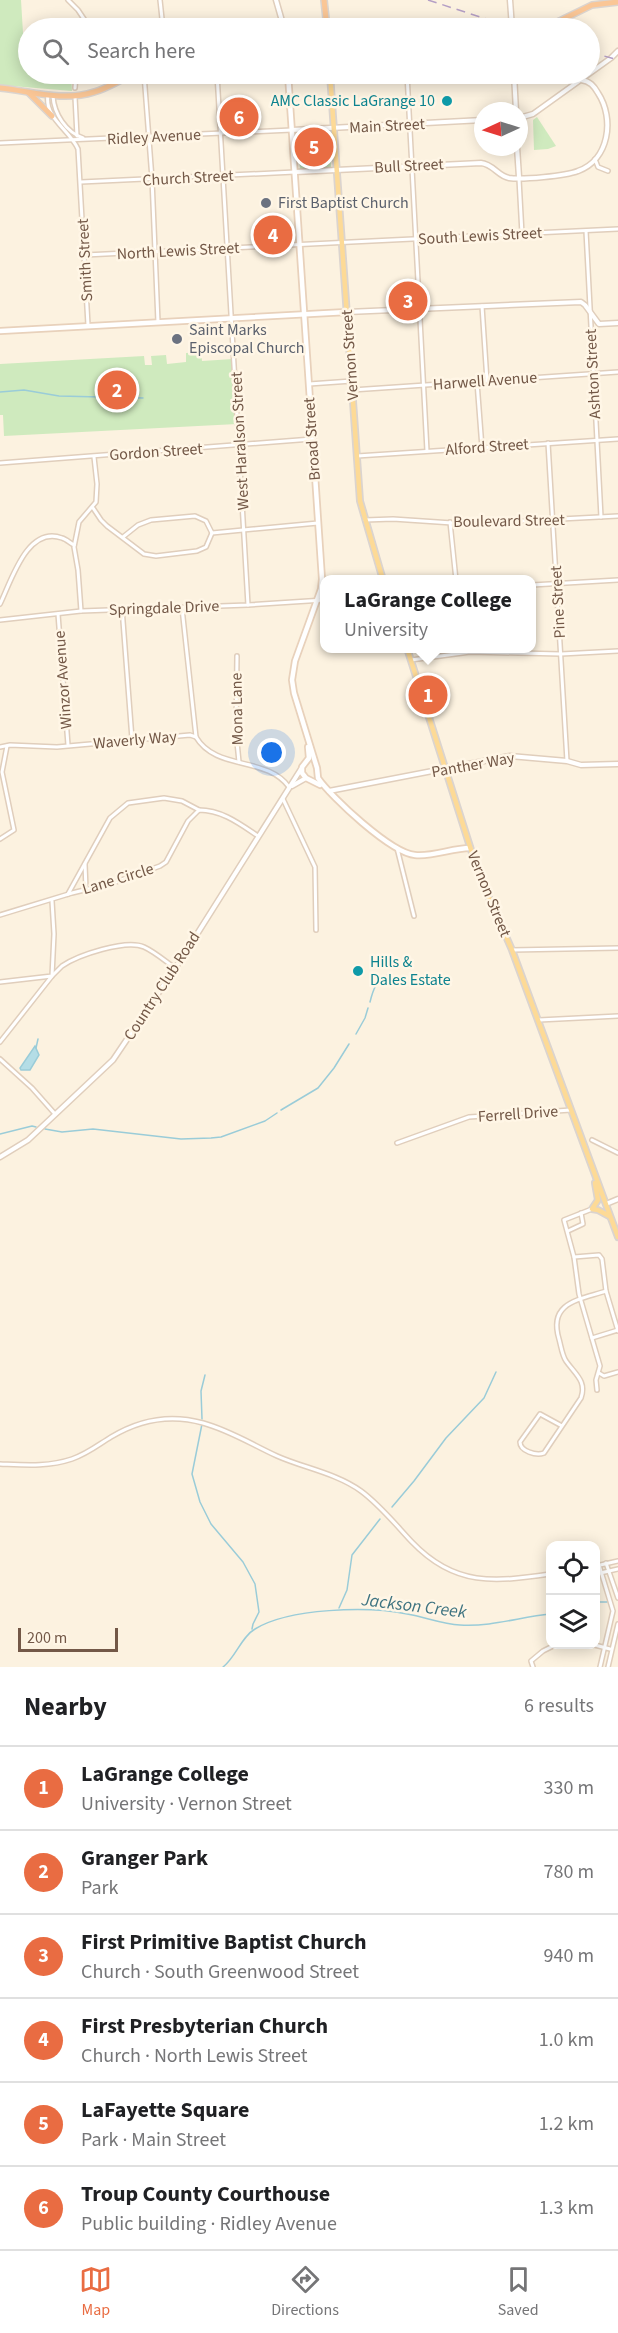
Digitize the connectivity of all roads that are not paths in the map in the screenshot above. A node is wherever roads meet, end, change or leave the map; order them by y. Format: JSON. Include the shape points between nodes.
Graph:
{"nodes":[{"id":1,"x":68,"y":0,"type":"edge"},
{"id":2,"x":160,"y":0,"type":"edge"},
{"id":3,"x":276,"y":0,"type":"edge"},
{"id":4,"x":324,"y":0,"type":"edge"},
{"id":5,"x":510,"y":0,"type":"edge"},
{"id":6,"x":618,"y":2,"type":"edge"},
{"id":7,"x":83,"y":18,"type":"edge"},
{"id":8,"x":162,"y":18,"type":"edge"},
{"id":9,"x":281,"y":18,"type":"edge"},
{"id":10,"x":326,"y":18,"type":"edge"},
{"id":11,"x":511,"y":18,"type":"edge"},
{"id":12,"x":566,"y":18,"type":"edge"},
{"id":13,"x":618,"y":51,"type":"edge"},
{"id":14,"x":600,"y":66,"type":"edge"},
{"id":15,"x":75,"y":84,"type":"edge"},
{"id":16,"x":108,"y":84,"type":"edge"},
{"id":17,"x":145,"y":84,"type":"edge"},
{"id":18,"x":217,"y":84,"type":"edge"},
{"id":19,"x":289,"y":84,"type":"edge"},
{"id":20,"x":331,"y":84,"type":"edge"},
{"id":21,"x":408,"y":84,"type":"edge"},
{"id":22,"x":515,"y":84,"type":"edge"},
{"id":23,"x":573,"y":84,"type":"edge"},
{"id":24,"x":593,"y":86,"type":"edge"},
{"id":25,"x":75,"y":87,"type":"dead end"},
{"id":26,"x":0,"y":88,"type":"edge"},
{"id":27,"x":28,"y":92,"type":"junction"},
{"id":28,"x":51,"y":95,"type":"junction"},
{"id":29,"x":75,"y":97,"type":"junction"},
{"id":30,"x":516,"y":102,"type":"edge"},
{"id":31,"x":52,"y":116,"type":"junction"},
{"id":32,"x":528,"y":116,"type":"edge"},
{"id":33,"x":474,"y":120,"type":"edge"},
{"id":34,"x":410,"y":124,"type":"junction"},
{"id":35,"x":334,"y":128,"type":"junction"},
{"id":36,"x":292,"y":130,"type":"junction"},
{"id":37,"x":219,"y":134,"type":"junction"},
{"id":38,"x":149,"y":137,"type":"junction"},
{"id":39,"x":76,"y":138,"type":"junction"},
{"id":40,"x":88,"y":140,"type":"junction"},
{"id":41,"x":0,"y":143,"type":"edge"},
{"id":42,"x":78,"y":149,"type":"junction"},
{"id":43,"x":518,"y":156,"type":"edge"},
{"id":44,"x":595,"y":158,"type":"junction"},
{"id":45,"x":412,"y":166,"type":"junction"},
{"id":46,"x":337,"y":171,"type":"junction"},
{"id":47,"x":608,"y":171,"type":"dead end"},
{"id":48,"x":295,"y":172,"type":"junction"},
{"id":49,"x":222,"y":176,"type":"junction"},
{"id":50,"x":519,"y":177,"type":"junction"},
{"id":51,"x":152,"y":179,"type":"junction"},
{"id":52,"x":81,"y":182,"type":"junction"},
{"id":53,"x":89,"y":182,"type":"junction"},
{"id":54,"x":82,"y":194,"type":"junction"},
{"id":55,"x":618,"y":229,"type":"edge"},
{"id":56,"x":586,"y":231,"type":"junction"},
{"id":57,"x":522,"y":234,"type":"junction"},
{"id":58,"x":417,"y":239,"type":"junction"},
{"id":59,"x":343,"y":243,"type":"junction"},
{"id":60,"x":300,"y":245,"type":"junction"},
{"id":61,"x":227,"y":248,"type":"junction"},
{"id":62,"x":156,"y":252,"type":"junction"},
{"id":63,"x":85,"y":255,"type":"junction"},
{"id":64,"x":482,"y":306,"type":"junction"},
{"id":65,"x":421,"y":309,"type":"junction"},
{"id":66,"x":347,"y":312,"type":"junction"},
{"id":67,"x":590,"y":313,"type":"junction"},
{"id":68,"x":304,"y":314,"type":"junction"},
{"id":69,"x":232,"y":318,"type":"junction"},
{"id":70,"x":158,"y":322,"type":"junction"},
{"id":71,"x":618,"y":323,"type":"edge"},
{"id":72,"x":88,"y":325,"type":"junction"},
{"id":73,"x":0,"y":331,"type":"edge"},
{"id":74,"x":618,"y":372,"type":"edge"},
{"id":75,"x":593,"y":374,"type":"junction"},
{"id":76,"x":352,"y":381,"type":"junction"},
{"id":77,"x":487,"y":381,"type":"junction"},
{"id":78,"x":477,"y":382,"type":"junction"},
{"id":79,"x":309,"y":384,"type":"junction"},
{"id":80,"x":424,"y":385,"type":"junction"},
{"id":81,"x":352,"y":390,"type":"junction"},
{"id":82,"x":618,"y":439,"type":"edge"},
{"id":83,"x":312,"y":440,"type":"junction"},
{"id":84,"x":597,"y":440,"type":"junction"},
{"id":85,"x":548,"y":443,"type":"junction"},
{"id":86,"x":240,"y":446,"type":"junction"},
{"id":87,"x":482,"y":448,"type":"junction"},
{"id":88,"x":427,"y":451,"type":"junction"},
{"id":89,"x":357,"y":456,"type":"junction"},
{"id":90,"x":94,"y":457,"type":"junction"},
{"id":91,"x":0,"y":462,"type":"edge"},
{"id":92,"x":93,"y":507,"type":"junction"},
{"id":93,"x":618,"y":516,"type":"edge"},
{"id":94,"x":601,"y":517,"type":"junction"},
{"id":95,"x":364,"y":520,"type":"junction"},
{"id":96,"x":553,"y":520,"type":"junction"},
{"id":97,"x":450,"y":522,"type":"junction"},
{"id":98,"x":318,"y":523,"type":"junction"},
{"id":99,"x":245,"y":529,"type":"junction"},
{"id":100,"x":212,"y":533,"type":"junction"},
{"id":101,"x":123,"y":537,"type":"junction"},
{"id":102,"x":74,"y":545,"type":"junction"},
{"id":103,"x":322,"y":575,"type":"edge"},
{"id":104,"x":382,"y":575,"type":"edge"},
{"id":105,"x":456,"y":575,"type":"edge"},
{"id":106,"x":618,"y":580,"type":"edge"},
{"id":107,"x":556,"y":584,"type":"junction"},
{"id":108,"x":536,"y":585,"type":"edge"},
{"id":109,"x":320,"y":586,"type":"edge"},
{"id":110,"x":316,"y":600,"type":"junction"},
{"id":111,"x":320,"y":600,"type":"edge"},
{"id":112,"x":0,"y":604,"type":"edge"},
{"id":113,"x":248,"y":605,"type":"junction"},
{"id":114,"x":182,"y":607,"type":"junction"},
{"id":115,"x":122,"y":608,"type":"junction"},
{"id":116,"x":81,"y":611,"type":"junction"},
{"id":117,"x":58,"y":614,"type":"junction"},
{"id":118,"x":1,"y":621,"type":"edge"},
{"id":119,"x":618,"y":651,"type":"edge"},
{"id":120,"x":409,"y":653,"type":"edge"},
{"id":121,"x":463,"y":653,"type":"edge"},
{"id":122,"x":516,"y":653,"type":"edge"},
{"id":123,"x":561,"y":654,"type":"junction"},
{"id":124,"x":237,"y":656,"type":"dead end"},
{"id":125,"x":411,"y":660,"type":"junction"},
{"id":126,"x":196,"y":737,"type":"junction"},
{"id":127,"x":132,"y":739,"type":"junction"},
{"id":128,"x":308,"y":740,"type":"junction"},
{"id":129,"x":7,"y":745,"type":"junction"},
{"id":130,"x":68,"y":745,"type":"junction"},
{"id":131,"x":0,"y":747,"type":"edge"},
{"id":132,"x":567,"y":761,"type":"junction"},
{"id":133,"x":307,"y":762,"type":"junction"},
{"id":134,"x":239,"y":763,"type":"junction"},
{"id":135,"x":618,"y":764,"type":"edge"},
{"id":136,"x":315,"y":765,"type":"junction"},
{"id":137,"x":302,"y":769,"type":"junction"},
{"id":138,"x":446,"y":769,"type":"junction"},
{"id":139,"x":317,"y":775,"type":"junction"},
{"id":140,"x":307,"y":778,"type":"junction"},
{"id":141,"x":323,"y":785,"type":"junction"},
{"id":142,"x":291,"y":788,"type":"junction"},
{"id":143,"x":329,"y":791,"type":"junction"},
{"id":144,"x":283,"y":799,"type":"junction"},
{"id":145,"x":199,"y":810,"type":"junction"},
{"id":146,"x":258,"y":836,"type":"junction"},
{"id":147,"x":0,"y":839,"type":"edge"},
{"id":148,"x":397,"y":848,"type":"junction"},
{"id":149,"x":470,"y":848,"type":"junction"},
{"id":150,"x":85,"y":863,"type":"junction"},
{"id":151,"x":86,"y":890,"type":"junction"},
{"id":152,"x":68,"y":895,"type":"junction"},
{"id":153,"x":52,"y":901,"type":"junction"},
{"id":154,"x":0,"y":915,"type":"edge"},
{"id":155,"x":414,"y":916,"type":"dead end"},
{"id":156,"x":316,"y":930,"type":"dead end"},
{"id":157,"x":618,"y":948,"type":"edge"},
{"id":158,"x":512,"y":950,"type":"junction"},
{"id":159,"x":175,"y":968,"type":"junction"},
{"id":160,"x":52,"y":976,"type":"junction"},
{"id":161,"x":0,"y":982,"type":"edge"},
{"id":162,"x":618,"y":1016,"type":"edge"},
{"id":163,"x":537,"y":1020,"type":"junction"},
{"id":164,"x":0,"y":1042,"type":"edge"},
{"id":165,"x":0,"y":1059,"type":"edge"},
{"id":166,"x":571,"y":1110,"type":"junction"},
{"id":167,"x":56,"y":1115,"type":"junction"},
{"id":168,"x":592,"y":1140,"type":"dead end"},
{"id":169,"x":397,"y":1143,"type":"dead end"},
{"id":170,"x":618,"y":1153,"type":"edge"},
{"id":171,"x":0,"y":1157,"type":"edge"},
{"id":172,"x":593,"y":1171,"type":"junction"},
{"id":173,"x":618,"y":1199,"type":"edge"},
{"id":174,"x":606,"y":1204,"type":"junction"},
{"id":175,"x":592,"y":1209,"type":"junction"},
{"id":176,"x":581,"y":1213,"type":"junction"},
{"id":177,"x":611,"y":1218,"type":"junction"},
{"id":178,"x":567,"y":1231,"type":"junction"},
{"id":179,"x":618,"y":1238,"type":"edge"},
{"id":180,"x":574,"y":1257,"type":"junction"},
{"id":181,"x":606,"y":1291,"type":"junction"},
{"id":182,"x":581,"y":1299,"type":"junction"},
{"id":183,"x":618,"y":1331,"type":"edge"},
{"id":184,"x":592,"y":1338,"type":"junction"},
{"id":185,"x":618,"y":1372,"type":"edge"},
{"id":186,"x":599,"y":1373,"type":"junction"},
{"id":187,"x":597,"y":1390,"type":"dead end"},
{"id":188,"x":562,"y":1426,"type":"junction"},
{"id":189,"x":0,"y":1464,"type":"edge"},
{"id":190,"x":618,"y":1561,"type":"edge"},
{"id":191,"x":606,"y":1563,"type":"junction"},
{"id":192,"x":600,"y":1564,"type":"edge"},
{"id":193,"x":618,"y":1569,"type":"edge"},
{"id":194,"x":609,"y":1571,"type":"junction"},
{"id":195,"x":601,"y":1573,"type":"joint"},
{"id":196,"x":546,"y":1575,"type":"edge"},
{"id":197,"x":618,"y":1598,"type":"edge"},
{"id":198,"x":618,"y":1624,"type":"edge"},
{"id":199,"x":600,"y":1646,"type":"edge"},
{"id":200,"x":603,"y":1647,"type":"junction"},
{"id":201,"x":548,"y":1649,"type":"edge"},
{"id":202,"x":610,"y":1649,"type":"junction"},
{"id":203,"x":533,"y":1667,"type":"edge"},
{"id":204,"x":600,"y":1667,"type":"edge"},
{"id":205,"x":608,"y":1667,"type":"edge"}],
"edges":[{"from":1,"to":7,"type":"street"},
{"from":2,"to":8,"type":"street"},
{"from":3,"to":9,"type":"street"},
{"from":4,"to":10,"type":"highway"},
{"from":5,"to":11,"type":"street"},
{"from":6,"to":12,"type":"highway","via":[[592,5]]},
{"from":13,"to":14,"type":"street"},
{"from":15,"to":25,"type":"street"},
{"from":16,"to":29,"type":"highway"},
{"from":17,"to":38,"type":"street"},
{"from":18,"to":37,"type":"street","name":"West Haralson Street"},
{"from":19,"to":36,"type":"main road","name":"Broad Street"},
{"from":20,"to":35,"type":"main road","name":"Vernon Street"},
{"from":21,"to":34,"type":"street"},
{"from":22,"to":30,"type":"street"},
{"from":23,"to":32,"type":"street"},
{"from":24,"to":44,"type":"street","via":[[608,120],[607,135]]},
{"from":26,"to":27,"type":"highway"},
{"from":27,"to":28,"type":"highway"},
{"from":27,"to":31,"type":"highway"},
{"from":28,"to":29,"type":"highway"},
{"from":28,"to":31,"type":"street","via":[[47,107]]},
{"from":28,"to":39,"type":"street","via":[[55,112]]},
{"from":29,"to":39,"type":"street"},
{"from":31,"to":39,"type":"street"},
{"from":33,"to":34,"type":"street","name":"Main Street"},
{"from":34,"to":35,"type":"street","name":"Main Street"},
{"from":34,"to":45,"type":"street"},
{"from":35,"to":36,"type":"street","name":"Main Street"},
{"from":35,"to":46,"type":"main road","name":"Vernon Street"},
{"from":36,"to":37,"type":"street","name":"Ridley Avenue"},
{"from":36,"to":48,"type":"main road","name":"Broad Street"},
{"from":37,"to":38,"type":"street","name":"Ridley Avenue"},
{"from":37,"to":49,"type":"street","name":"West Haralson Street"},
{"from":38,"to":40,"type":"street","name":"Ridley Avenue"},
{"from":38,"to":51,"type":"street"},
{"from":39,"to":40,"type":"street","name":"Ridley Avenue"},
{"from":39,"to":41,"type":"street","name":"Ridley Avenue"},
{"from":39,"to":42,"type":"street","name":"Smith Street"},
{"from":40,"to":42,"type":"street","name":"Ridley Avenue"},
{"from":42,"to":52,"type":"street","name":"Smith Street"},
{"from":43,"to":50,"type":"street"},
{"from":44,"to":47,"type":"street","via":[[598,167]]},
{"from":44,"to":50,"type":"street","via":[[571,173]]},
{"from":45,"to":46,"type":"street","name":"Bull Street"},
{"from":45,"to":50,"type":"street","name":"Bull Street","via":[[481,163],[506,177]]},
{"from":45,"to":58,"type":"street"},
{"from":46,"to":48,"type":"street","name":"Bull Street"},
{"from":46,"to":59,"type":"main road","name":"Vernon Street"},
{"from":48,"to":49,"type":"street","name":"Church Street"},
{"from":48,"to":60,"type":"main road","name":"Broad Street"},
{"from":49,"to":51,"type":"street","name":"Church Street"},
{"from":49,"to":61,"type":"street","name":"West Haralson Street"},
{"from":50,"to":57,"type":"street"},
{"from":51,"to":53,"type":"street","name":"Church Street"},
{"from":51,"to":62,"type":"street"},
{"from":52,"to":53,"type":"street","name":"Church Street"},
{"from":52,"to":54,"type":"street","name":"Smith Street"},
{"from":53,"to":54,"type":"street","name":"Smith Street"},
{"from":54,"to":63,"type":"street","name":"Smith Street"},
{"from":55,"to":56,"type":"street","name":"South Lewis Street"},
{"from":56,"to":57,"type":"street","name":"South Lewis Street"},
{"from":56,"to":67,"type":"street","name":"Ashton Street"},
{"from":57,"to":58,"type":"street","name":"South Lewis Street"},
{"from":58,"to":59,"type":"street","name":"South Lewis Street"},
{"from":58,"to":65,"type":"street"},
{"from":59,"to":60,"type":"street","name":"North Lewis Street"},
{"from":59,"to":66,"type":"main road","name":"Vernon Street"},
{"from":60,"to":61,"type":"street","name":"North Lewis Street"},
{"from":60,"to":68,"type":"main road","name":"Broad Street"},
{"from":61,"to":62,"type":"street","name":"North Lewis Street"},
{"from":61,"to":69,"type":"street","name":"West Haralson Street"},
{"from":62,"to":63,"type":"street","name":"North Lewis Street"},
{"from":62,"to":70,"type":"street"},
{"from":63,"to":72,"type":"street","name":"Smith Street"},
{"from":64,"to":65,"type":"street"},
{"from":64,"to":67,"type":"street","via":[[581,302]]},
{"from":64,"to":77,"type":"street"},
{"from":65,"to":66,"type":"street"},
{"from":65,"to":80,"type":"street"},
{"from":66,"to":68,"type":"main road"},
{"from":66,"to":76,"type":"main road","name":"Vernon Street"},
{"from":67,"to":71,"type":"street","via":[[599,324]]},
{"from":67,"to":75,"type":"street","name":"Ashton Street"},
{"from":68,"to":69,"type":"main road"},
{"from":68,"to":79,"type":"main road","name":"Broad Street"},
{"from":69,"to":70,"type":"main road"},
{"from":69,"to":86,"type":"street","name":"West Haralson Street"},
{"from":70,"to":72,"type":"main road"},
{"from":72,"to":73,"type":"main road"},
{"from":74,"to":75,"type":"street","name":"Harwell Avenue"},
{"from":75,"to":77,"type":"street","name":"Harwell Avenue"},
{"from":75,"to":84,"type":"street","name":"Ashton Street"},
{"from":76,"to":79,"type":"street"},
{"from":76,"to":81,"type":"main road","name":"Vernon Street"},
{"from":77,"to":78,"type":"street","name":"Harwell Avenue"},
{"from":78,"to":80,"type":"street","name":"Harwell Avenue"},
{"from":78,"to":87,"type":"street"},
{"from":79,"to":83,"type":"main road","name":"Broad Street"},
{"from":80,"to":81,"type":"street","name":"Harwell Avenue"},
{"from":80,"to":88,"type":"street"},
{"from":81,"to":89,"type":"main road","name":"Vernon Street"},
{"from":82,"to":84,"type":"street","name":"Alford Street"},
{"from":83,"to":86,"type":"street","name":"Gordon Street"},
{"from":83,"to":98,"type":"main road","name":"Broad Street"},
{"from":84,"to":85,"type":"street","name":"Alford Street"},
{"from":84,"to":94,"type":"street","name":"Ashton Street"},
{"from":85,"to":87,"type":"street","name":"Alford Street"},
{"from":85,"to":96,"type":"street","name":"Pine Street"},
{"from":86,"to":90,"type":"street","name":"Gordon Street"},
{"from":86,"to":99,"type":"street","name":"West Haralson Street"},
{"from":87,"to":88,"type":"street","name":"Alford Street"},
{"from":88,"to":89,"type":"street","name":"Alford Street"},
{"from":89,"to":95,"type":"main road","name":"Vernon Street"},
{"from":90,"to":91,"type":"street","name":"Gordon Street"},
{"from":90,"to":92,"type":"street","via":[[98,494]]},
{"from":92,"to":101,"type":"street","via":[[101,520]]},
{"from":92,"to":102,"type":"street","via":[[79,522]]},
{"from":93,"to":94,"type":"street","name":"Boulevard Street"},
{"from":94,"to":96,"type":"street","name":"Boulevard Street"},
{"from":95,"to":97,"type":"street","name":"Boulevard Street"},
{"from":95,"to":104,"type":"main road","name":"Vernon Street"},
{"from":96,"to":97,"type":"street","name":"Boulevard Street"},
{"from":96,"to":107,"type":"street","name":"Pine Street"},
{"from":97,"to":105,"type":"street"},
{"from":98,"to":99,"type":"street"},
{"from":98,"to":103,"type":"main road","name":"Broad Street"},
{"from":99,"to":100,"type":"street"},
{"from":99,"to":113,"type":"street","name":"West Haralson Street"},
{"from":100,"to":101,"type":"street","via":[[206,521],[195,516],[151,520]]},
{"from":100,"to":101,"type":"street","via":[[206,547],[197,551],[156,556],[137,550]]},
{"from":102,"to":112,"type":"street","via":[[51,537],[28,548]]},
{"from":102,"to":116,"type":"street"},
{"from":106,"to":107,"type":"street"},
{"from":107,"to":108,"type":"street"},
{"from":107,"to":123,"type":"street","name":"Pine Street"},
{"from":109,"to":110,"type":"main road","name":"Broad Street"},
{"from":110,"to":111,"type":"street","name":"Springdale Drive"},
{"from":110,"to":113,"type":"street","name":"Springdale Drive"},
{"from":110,"to":128,"type":"main road","name":"Broad Street","via":[[292,676]]},
{"from":113,"to":114,"type":"street","name":"Springdale Drive"},
{"from":114,"to":115,"type":"street","name":"Springdale Drive"},
{"from":114,"to":126,"type":"street"},
{"from":115,"to":116,"type":"street","name":"Springdale Drive"},
{"from":115,"to":127,"type":"street"},
{"from":116,"to":117,"type":"street","name":"Springdale Drive"},
{"from":117,"to":118,"type":"street","name":"Springdale Drive"},
{"from":117,"to":130,"type":"street","name":"Winzor Avenue"},
{"from":119,"to":123,"type":"street"},
{"from":120,"to":125,"type":"main road","name":"Vernon Street"},
{"from":121,"to":125,"type":"street"},
{"from":122,"to":123,"type":"street"},
{"from":123,"to":132,"type":"street","name":"Pine Street"},
{"from":124,"to":134,"type":"street","name":"Mona Lane"},
{"from":125,"to":138,"type":"main road","name":"Vernon Street"},
{"from":126,"to":127,"type":"street","name":"Waverly Way"},
{"from":126,"to":134,"type":"street","name":"Waverly Way","via":[[219,758]]},
{"from":127,"to":130,"type":"street","name":"Waverly Way"},
{"from":128,"to":133,"type":"main road","name":"Broad Street"},
{"from":128,"to":136,"type":"main road","name":"Broad Street"},
{"from":129,"to":130,"type":"street","name":"Waverly Way"},
{"from":129,"to":131,"type":"street","name":"Waverly Way"},
{"from":129,"to":147,"type":"street","via":[[3,772],[14,830]]},
{"from":132,"to":135,"type":"street","name":"Panther Way"},
{"from":132,"to":138,"type":"street","name":"Panther Way","via":[[510,756]]},
{"from":133,"to":136,"type":"main road"},
{"from":133,"to":137,"type":"main road"},
{"from":134,"to":142,"type":"street","name":"Waverly Way","via":[[279,776]]},
{"from":136,"to":139,"type":"main road","name":"Broad Street"},
{"from":137,"to":140,"type":"main road"},
{"from":137,"to":142,"type":"street","name":"Country Club Road"},
{"from":138,"to":143,"type":"street","name":"Panther Way"},
{"from":138,"to":149,"type":"main road","name":"Vernon Street"},
{"from":139,"to":140,"type":"main road"},
{"from":139,"to":141,"type":"main road"},
{"from":140,"to":141,"type":"main road"},
{"from":140,"to":142,"type":"street","name":"Country Club Road"},
{"from":141,"to":143,"type":"main road"},
{"from":142,"to":144,"type":"street","name":"Country Club Road"},
{"from":143,"to":148,"type":"main road"},
{"from":144,"to":146,"type":"street","name":"Country Club Road"},
{"from":144,"to":156,"type":"street","via":[[315,867]]},
{"from":145,"to":146,"type":"street","via":[[212,810],[237,821]]},
{"from":145,"to":150,"type":"street","via":[[164,798],[128,803],[110,818]]},
{"from":145,"to":151,"type":"street","name":"Lane Circle","via":[[188,821],[166,862],[113,884]]},
{"from":146,"to":159,"type":"street","name":"Country Club Road"},
{"from":148,"to":149,"type":"main road","via":[[419,856]]},
{"from":148,"to":155,"type":"street"},
{"from":149,"to":158,"type":"main road","name":"Vernon Street"},
{"from":150,"to":151,"type":"street"},
{"from":150,"to":152,"type":"street"},
{"from":151,"to":152,"type":"street","name":"Lane Circle"},
{"from":152,"to":153,"type":"street","name":"Lane Circle"},
{"from":153,"to":154,"type":"street","name":"Lane Circle"},
{"from":153,"to":160,"type":"street"},
{"from":157,"to":158,"type":"street"},
{"from":158,"to":163,"type":"main road","name":"Vernon Street"},
{"from":159,"to":160,"type":"street","via":[[133,944],[78,958]]},
{"from":159,"to":167,"type":"street","name":"Country Club Road","via":[[113,1060]]},
{"from":160,"to":161,"type":"street"},
{"from":160,"to":164,"type":"street"},
{"from":162,"to":163,"type":"street"},
{"from":163,"to":166,"type":"main road","name":"Vernon Street"},
{"from":165,"to":167,"type":"street"},
{"from":166,"to":169,"type":"street","name":"Ferrell Drive","via":[[469,1117]]},
{"from":166,"to":172,"type":"main road","name":"Vernon Street"},
{"from":167,"to":171,"type":"street","name":"Country Club Road","via":[[28,1140]]},
{"from":168,"to":170,"type":"street"},
{"from":172,"to":174,"type":"main road"},
{"from":172,"to":175,"type":"main road","via":[[598,1200]]},
{"from":173,"to":174,"type":"street"},
{"from":174,"to":177,"type":"main road"},
{"from":175,"to":176,"type":"street"},
{"from":175,"to":177,"type":"main road"},
{"from":176,"to":178,"type":"street","via":[[583,1224]]},
{"from":176,"to":178,"type":"street","via":[[564,1220]]},
{"from":177,"to":179,"type":"main road"},
{"from":178,"to":180,"type":"street"},
{"from":180,"to":181,"type":"street","via":[[599,1255]]},
{"from":180,"to":182,"type":"street"},
{"from":181,"to":182,"type":"street"},
{"from":181,"to":183,"type":"street"},
{"from":182,"to":184,"type":"street"},
{"from":182,"to":188,"type":"street","via":[[563,1307],[557,1316],[556,1329],[564,1358],[583,1387],[581,1398]]},
{"from":183,"to":184,"type":"street"},
{"from":184,"to":186,"type":"street"},
{"from":185,"to":186,"type":"street","via":[[604,1376]]},
{"from":186,"to":187,"type":"street"},
{"from":188,"to":188,"type":"street","via":[[542,1455],[521,1448],[520,1442],[540,1414]]},
{"from":189,"to":196,"type":"street","via":[[57,1463],[86,1453],[113,1435],[143,1423],[194,1420],[350,1484],[372,1500],[425,1554],[456,1572],[497,1581]]},
{"from":190,"to":191,"type":"street"},
{"from":191,"to":192,"type":"street"},
{"from":191,"to":194,"type":"street"},
{"from":193,"to":194,"type":"street"},
{"from":194,"to":195,"type":"street"},
{"from":194,"to":197,"type":"street"},
{"from":195,"to":200,"type":"street","via":[[613,1611]]},
{"from":198,"to":202,"type":"street"},
{"from":199,"to":200,"type":"street"},
{"from":200,"to":202,"type":"street"},
{"from":200,"to":204,"type":"street"},
{"from":201,"to":203,"type":"street","via":[[531,1661]]},
{"from":202,"to":205,"type":"street"}]}
